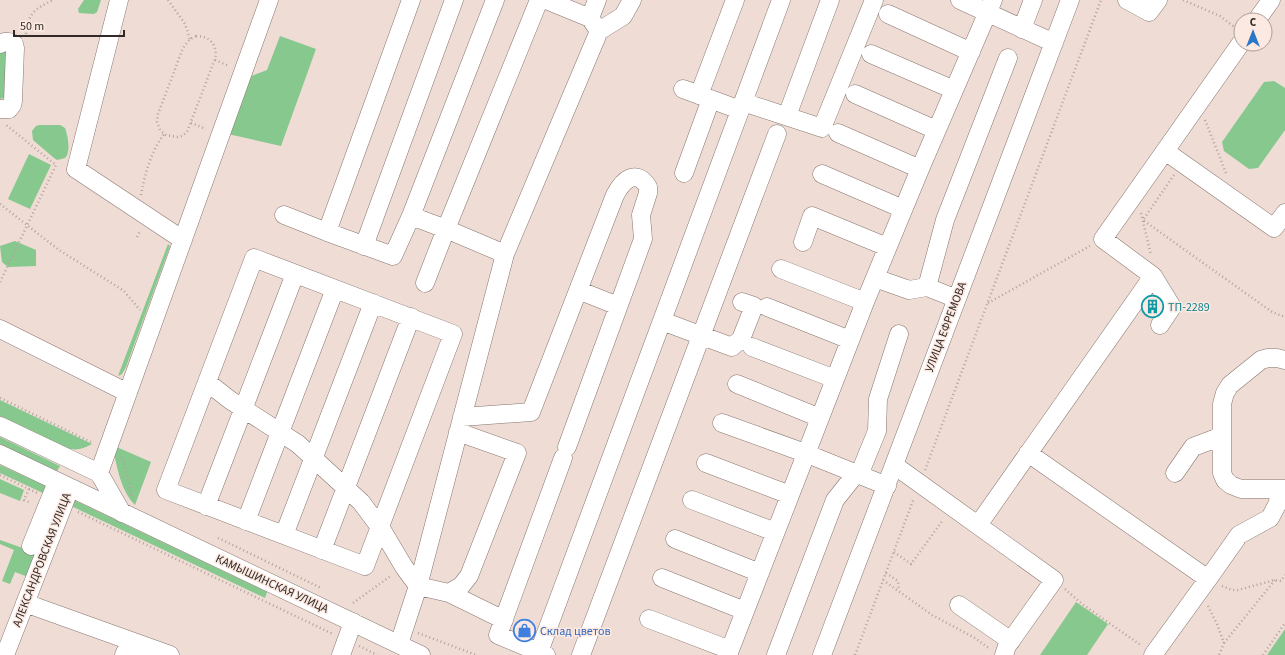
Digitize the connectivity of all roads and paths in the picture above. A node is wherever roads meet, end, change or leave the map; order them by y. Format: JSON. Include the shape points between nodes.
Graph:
{"nodes":[{"id":1,"x":119,"y":0,"type":"edge"},
{"id":2,"x":168,"y":0,"type":"edge"},
{"id":3,"x":269,"y":0,"type":"edge"},
{"id":4,"x":411,"y":0,"type":"edge"},
{"id":5,"x":454,"y":0,"type":"edge"},
{"id":6,"x":495,"y":0,"type":"edge"},
{"id":7,"x":539,"y":0,"type":"edge"},
{"id":8,"x":546,"y":0,"type":"edge"},
{"id":9,"x":597,"y":0,"type":"edge"},
{"id":10,"x":632,"y":0,"type":"edge"},
{"id":11,"x":735,"y":0,"type":"edge"},
{"id":12,"x":781,"y":0,"type":"edge"},
{"id":13,"x":830,"y":0,"type":"edge"},
{"id":14,"x":874,"y":0,"type":"edge"},
{"id":15,"x":960,"y":0,"type":"edge"},
{"id":16,"x":1033,"y":0,"type":"edge"},
{"id":17,"x":1070,"y":0,"type":"edge"},
{"id":18,"x":1101,"y":0,"type":"edge"},
{"id":19,"x":1127,"y":0,"type":"edge"},
{"id":20,"x":1158,"y":0,"type":"edge"},
{"id":21,"x":1183,"y":0,"type":"edge"},
{"id":22,"x":1271,"y":0,"type":"edge"},
{"id":23,"x":990,"y":6,"type":"edge"},
{"id":24,"x":1263,"y":12,"type":"edge"},
{"id":25,"x":888,"y":14,"type":"dead end"},
{"id":26,"x":595,"y":24,"type":"junction"},
{"id":27,"x":1233,"y":26,"type":"edge"},
{"id":28,"x":1022,"y":29,"type":"junction"},
{"id":29,"x":190,"y":39,"type":"junction"},
{"id":30,"x":1054,"y":43,"type":"junction"},
{"id":31,"x":0,"y":44,"type":"edge"},
{"id":32,"x":971,"y":52,"type":"junction"},
{"id":33,"x":1235,"y":52,"type":"edge"},
{"id":34,"x":871,"y":54,"type":"dead end"},
{"id":35,"x":1008,"y":58,"type":"dead end"},
{"id":36,"x":215,"y":60,"type":"junction"},
{"id":37,"x":233,"y":67,"type":"dead end"},
{"id":38,"x":954,"y":90,"type":"junction"},
{"id":39,"x":698,"y":94,"type":"junction"},
{"id":40,"x":855,"y":94,"type":"dead end"},
{"id":41,"x":1198,"y":103,"type":"junction"},
{"id":42,"x":742,"y":106,"type":"junction"},
{"id":43,"x":0,"y":109,"type":"edge"},
{"id":44,"x":787,"y":116,"type":"junction"},
{"id":45,"x":0,"y":120,"type":"edge"},
{"id":46,"x":191,"y":123,"type":"junction"},
{"id":47,"x":208,"y":130,"type":"dead end"},
{"id":48,"x":936,"y":130,"type":"junction"},
{"id":49,"x":838,"y":133,"type":"dead end"},
{"id":50,"x":164,"y":134,"type":"junction"},
{"id":51,"x":777,"y":134,"type":"dead end"},
{"id":52,"x":1165,"y":151,"type":"junction"},
{"id":53,"x":1183,"y":164,"type":"junction"},
{"id":54,"x":920,"y":169,"type":"junction"},
{"id":55,"x":684,"y":173,"type":"dead end"},
{"id":56,"x":822,"y":174,"type":"dead end"},
{"id":57,"x":1226,"y":174,"type":"dead end"},
{"id":58,"x":1136,"y":191,"type":"junction"},
{"id":59,"x":0,"y":204,"type":"edge"},
{"id":60,"x":136,"y":208,"type":"junction"},
{"id":61,"x":903,"y":209,"type":"junction"},
{"id":62,"x":1285,"y":213,"type":"edge"},
{"id":63,"x":284,"y":215,"type":"dead end"},
{"id":64,"x":411,"y":216,"type":"junction"},
{"id":65,"x":1143,"y":220,"type":"junction"},
{"id":66,"x":27,"y":225,"type":"junction"},
{"id":67,"x":446,"y":229,"type":"junction"},
{"id":68,"x":326,"y":232,"type":"junction"},
{"id":69,"x":1280,"y":232,"type":"edge"},
{"id":70,"x":1103,"y":239,"type":"junction"},
{"id":71,"x":183,"y":240,"type":"junction"},
{"id":72,"x":803,"y":242,"type":"dead end"},
{"id":73,"x":364,"y":246,"type":"junction"},
{"id":74,"x":887,"y":247,"type":"junction"},
{"id":75,"x":505,"y":254,"type":"junction"},
{"id":76,"x":781,"y":269,"type":"dead end"},
{"id":77,"x":295,"y":274,"type":"junction"},
{"id":78,"x":1153,"y":276,"type":"junction"},
{"id":79,"x":875,"y":278,"type":"junction"},
{"id":80,"x":0,"y":282,"type":"edge"},
{"id":81,"x":425,"y":283,"type":"dead end"},
{"id":82,"x":927,"y":287,"type":"junction"},
{"id":83,"x":335,"y":289,"type":"junction"},
{"id":84,"x":578,"y":290,"type":"junction"},
{"id":85,"x":957,"y":299,"type":"junction"},
{"id":86,"x":742,"y":302,"type":"dead end"},
{"id":87,"x":864,"y":302,"type":"junction"},
{"id":88,"x":373,"y":303,"type":"junction"},
{"id":89,"x":988,"y":303,"type":"junction"},
{"id":90,"x":618,"y":306,"type":"junction"},
{"id":91,"x":767,"y":307,"type":"dead end"},
{"id":92,"x":141,"y":310,"type":"dead end"},
{"id":93,"x":1285,"y":317,"type":"edge"},
{"id":94,"x":411,"y":318,"type":"junction"},
{"id":95,"x":662,"y":321,"type":"junction"},
{"id":96,"x":1160,"y":325,"type":"dead end"},
{"id":97,"x":0,"y":329,"type":"edge"},
{"id":98,"x":899,"y":334,"type":"dead end"},
{"id":99,"x":701,"y":336,"type":"junction"},
{"id":100,"x":850,"y":340,"type":"junction"},
{"id":101,"x":752,"y":347,"type":"dead end"},
{"id":102,"x":1285,"y":360,"type":"edge"},
{"id":103,"x":835,"y":379,"type":"junction"},
{"id":104,"x":207,"y":382,"type":"junction"},
{"id":105,"x":737,"y":384,"type":"dead end"},
{"id":106,"x":128,"y":393,"type":"junction"},
{"id":107,"x":0,"y":398,"type":"edge"},
{"id":108,"x":244,"y":409,"type":"junction"},
{"id":109,"x":820,"y":418,"type":"junction"},
{"id":110,"x":722,"y":423,"type":"dead end"},
{"id":111,"x":460,"y":424,"type":"junction"},
{"id":112,"x":0,"y":426,"type":"edge"},
{"id":113,"x":280,"y":432,"type":"junction"},
{"id":114,"x":1222,"y":436,"type":"junction"},
{"id":115,"x":107,"y":450,"type":"junction"},
{"id":116,"x":805,"y":453,"type":"junction"},
{"id":117,"x":1028,"y":453,"type":"junction"},
{"id":118,"x":0,"y":454,"type":"edge"},
{"id":119,"x":314,"y":458,"type":"junction"},
{"id":120,"x":706,"y":463,"type":"dead end"},
{"id":121,"x":894,"y":465,"type":"junction"},
{"id":122,"x":99,"y":473,"type":"junction"},
{"id":123,"x":1175,"y":473,"type":"dead end"},
{"id":124,"x":856,"y":474,"type":"junction"},
{"id":125,"x":0,"y":475,"type":"edge"},
{"id":126,"x":920,"y":483,"type":"junction"},
{"id":127,"x":64,"y":485,"type":"junction"},
{"id":128,"x":886,"y":486,"type":"junction"},
{"id":129,"x":346,"y":488,"type":"junction"},
{"id":130,"x":1282,"y":489,"type":"edge"},
{"id":131,"x":790,"y":495,"type":"junction"},
{"id":132,"x":692,"y":500,"type":"dead end"},
{"id":133,"x":57,"y":502,"type":"junction"},
{"id":134,"x":206,"y":506,"type":"junction"},
{"id":135,"x":128,"y":508,"type":"junction"},
{"id":136,"x":945,"y":517,"type":"dead end"},
{"id":137,"x":246,"y":521,"type":"junction"},
{"id":138,"x":978,"y":525,"type":"junction"},
{"id":139,"x":380,"y":527,"type":"junction"},
{"id":140,"x":775,"y":532,"type":"junction"},
{"id":141,"x":284,"y":535,"type":"junction"},
{"id":142,"x":214,"y":537,"type":"dead end"},
{"id":143,"x":675,"y":539,"type":"dead end"},
{"id":144,"x":31,"y":546,"type":"dead end"},
{"id":145,"x":322,"y":550,"type":"junction"},
{"id":146,"x":894,"y":552,"type":"junction"},
{"id":147,"x":404,"y":567,"type":"junction"},
{"id":148,"x":760,"y":573,"type":"junction"},
{"id":149,"x":886,"y":573,"type":"junction"},
{"id":150,"x":1285,"y":574,"type":"edge"},
{"id":151,"x":662,"y":578,"type":"dead end"},
{"id":152,"x":1208,"y":579,"type":"junction"},
{"id":153,"x":883,"y":580,"type":"junction"},
{"id":154,"x":1054,"y":580,"type":"junction"},
{"id":155,"x":1275,"y":580,"type":"junction"},
{"id":156,"x":418,"y":586,"type":"junction"},
{"id":157,"x":326,"y":590,"type":"dead end"},
{"id":158,"x":899,"y":591,"type":"junction"},
{"id":159,"x":449,"y":593,"type":"junction"},
{"id":160,"x":1196,"y":595,"type":"junction"},
{"id":161,"x":346,"y":600,"type":"dead end"},
{"id":162,"x":25,"y":603,"type":"junction"},
{"id":163,"x":353,"y":603,"type":"junction"},
{"id":164,"x":960,"y":605,"type":"dead end"},
{"id":165,"x":745,"y":611,"type":"junction"},
{"id":166,"x":356,"y":614,"type":"junction"},
{"id":167,"x":649,"y":619,"type":"dead end"},
{"id":168,"x":504,"y":620,"type":"junction"},
{"id":169,"x":1285,"y":623,"type":"edge"},
{"id":170,"x":402,"y":636,"type":"junction"},
{"id":171,"x":1224,"y":643,"type":"junction"},
{"id":172,"x":343,"y":648,"type":"edge"},
{"id":173,"x":1003,"y":649,"type":"edge"},
{"id":174,"x":132,"y":650,"type":"edge"},
{"id":175,"x":729,"y":652,"type":"edge"},
{"id":176,"x":542,"y":653,"type":"edge"},
{"id":177,"x":5,"y":655,"type":"edge"},
{"id":178,"x":170,"y":655,"type":"edge"},
{"id":179,"x":377,"y":655,"type":"edge"},
{"id":180,"x":421,"y":655,"type":"edge"},
{"id":181,"x":476,"y":655,"type":"edge"},
{"id":182,"x":581,"y":655,"type":"edge"},
{"id":183,"x":776,"y":655,"type":"edge"},
{"id":184,"x":822,"y":655,"type":"edge"},
{"id":185,"x":855,"y":655,"type":"edge"},
{"id":186,"x":1153,"y":655,"type":"edge"},
{"id":187,"x":1219,"y":655,"type":"edge"},
{"id":188,"x":1263,"y":655,"type":"edge"}],
"edges":[{"from":1,"to":60,"type":"street","via":[[76,169]]},
{"from":2,"to":29,"type":"path","via":[[185,24]]},
{"from":3,"to":71,"type":"street"},
{"from":4,"to":68,"type":"street"},
{"from":5,"to":73,"type":"street"},
{"from":6,"to":64,"type":"street"},
{"from":7,"to":67,"type":"street"},
{"from":8,"to":26,"type":"street"},
{"from":9,"to":26,"type":"street"},
{"from":10,"to":26,"type":"street","via":[[623,16]]},
{"from":11,"to":39,"type":"street"},
{"from":12,"to":42,"type":"street"},
{"from":13,"to":44,"type":"street"},
{"from":14,"to":44,"type":"street","via":[[822,128]]},
{"from":15,"to":23,"type":"street"},
{"from":16,"to":28,"type":"street"},
{"from":17,"to":30,"type":"street","name":"УЛИЦА ЕФРЕМОВА"},
{"from":18,"to":89,"type":"path"},
{"from":19,"to":20,"type":"street","via":[[1149,12]]},
{"from":21,"to":27,"type":"path","via":[[1220,16]]},
{"from":22,"to":24,"type":"street"},
{"from":23,"to":28,"type":"street"},
{"from":23,"to":32,"type":"street"},
{"from":25,"to":32,"type":"street"},
{"from":26,"to":75,"type":"street"},
{"from":28,"to":30,"type":"street"},
{"from":29,"to":36,"type":"path","via":[[199,36],[211,40],[216,51]]},
{"from":29,"to":50,"type":"path","via":[[183,48],[158,114],[158,126]]},
{"from":30,"to":85,"type":"street","name":"УЛИЦА ЕФРЕМОВА"},
{"from":31,"to":43,"type":"street","via":[[11,43],[15,48],[12,106],[9,109]]},
{"from":32,"to":38,"type":"street"},
{"from":33,"to":41,"type":"street"},
{"from":34,"to":38,"type":"street"},
{"from":35,"to":82,"type":"street","via":[[945,220]]},
{"from":36,"to":37,"type":"path"},
{"from":36,"to":46,"type":"path"},
{"from":38,"to":48,"type":"street"},
{"from":39,"to":42,"type":"street"},
{"from":39,"to":55,"type":"street"},
{"from":40,"to":48,"type":"street"},
{"from":41,"to":52,"type":"street"},
{"from":41,"to":57,"type":"path"},
{"from":42,"to":44,"type":"street"},
{"from":42,"to":95,"type":"street"},
{"from":45,"to":66,"type":"path","via":[[56,165]]},
{"from":46,"to":47,"type":"path"},
{"from":46,"to":50,"type":"path","via":[[182,136]]},
{"from":48,"to":54,"type":"street"},
{"from":49,"to":54,"type":"street"},
{"from":50,"to":60,"type":"path","via":[[152,154]]},
{"from":51,"to":99,"type":"street"},
{"from":52,"to":53,"type":"street"},
{"from":52,"to":58,"type":"street"},
{"from":53,"to":65,"type":"path"},
{"from":53,"to":69,"type":"street"},
{"from":54,"to":61,"type":"street"},
{"from":56,"to":61,"type":"street"},
{"from":58,"to":65,"type":"path"},
{"from":58,"to":70,"type":"street"},
{"from":59,"to":66,"type":"path"},
{"from":60,"to":71,"type":"street"},
{"from":61,"to":74,"type":"street"},
{"from":62,"to":69,"type":"street"},
{"from":63,"to":68,"type":"street"},
{"from":64,"to":67,"type":"street"},
{"from":64,"to":73,"type":"street","via":[[392,256]]},
{"from":65,"to":78,"type":"path","via":[[1153,260]]},
{"from":65,"to":93,"type":"path","via":[[1272,312]]},
{"from":66,"to":80,"type":"path"},
{"from":66,"to":92,"type":"path","via":[[59,250],[124,291]]},
{"from":67,"to":75,"type":"street"},
{"from":67,"to":81,"type":"street"},
{"from":68,"to":73,"type":"street"},
{"from":70,"to":78,"type":"street"},
{"from":70,"to":89,"type":"path"},
{"from":71,"to":106,"type":"street"},
{"from":72,"to":74,"type":"street","via":[[812,216]]},
{"from":74,"to":79,"type":"street"},
{"from":75,"to":111,"type":"street"},
{"from":76,"to":87,"type":"street"},
{"from":77,"to":83,"type":"street"},
{"from":77,"to":104,"type":"street","via":[[254,258]]},
{"from":77,"to":108,"type":"street"},
{"from":78,"to":96,"type":"street","via":[[1172,307]]},
{"from":78,"to":117,"type":"street"},
{"from":79,"to":82,"type":"street","via":[[909,290]]},
{"from":79,"to":87,"type":"street"},
{"from":82,"to":85,"type":"street"},
{"from":83,"to":88,"type":"street"},
{"from":83,"to":113,"type":"street"},
{"from":84,"to":90,"type":"street"},
{"from":84,"to":90,"type":"street","via":[[620,186],[625,180],[638,177],[648,187],[640,216],[643,239]]},
{"from":84,"to":111,"type":"street","via":[[531,412]]},
{"from":85,"to":121,"type":"street","name":"УЛИЦА ЕФРЕМОВА"},
{"from":86,"to":99,"type":"street","via":[[754,306],[741,339],[732,347]]},
{"from":87,"to":100,"type":"street"},
{"from":88,"to":94,"type":"street"},
{"from":88,"to":119,"type":"street"},
{"from":89,"to":126,"type":"path"},
{"from":90,"to":168,"type":"street"},
{"from":91,"to":100,"type":"street"},
{"from":94,"to":129,"type":"street"},
{"from":94,"to":139,"type":"street","via":[[453,334]]},
{"from":95,"to":99,"type":"street"},
{"from":95,"to":176,"type":"street"},
{"from":97,"to":106,"type":"street"},
{"from":98,"to":124,"type":"street","via":[[878,399],[877,431]]},
{"from":99,"to":182,"type":"street"},
{"from":100,"to":103,"type":"street"},
{"from":101,"to":103,"type":"street"},
{"from":102,"to":114,"type":"street","via":[[1261,360],[1230,385],[1222,404]]},
{"from":103,"to":109,"type":"street"},
{"from":104,"to":108,"type":"street"},
{"from":104,"to":134,"type":"street","via":[[166,490]]},
{"from":105,"to":109,"type":"street"},
{"from":106,"to":115,"type":"street"},
{"from":107,"to":115,"type":"path"},
{"from":108,"to":113,"type":"street"},
{"from":108,"to":134,"type":"street"},
{"from":109,"to":116,"type":"street"},
{"from":110,"to":116,"type":"street"},
{"from":111,"to":156,"type":"street"},
{"from":111,"to":159,"type":"street","via":[[517,453],[470,576],[461,586]]},
{"from":112,"to":122,"type":"street"},
{"from":113,"to":119,"type":"street"},
{"from":113,"to":137,"type":"street"},
{"from":114,"to":123,"type":"street","via":[[1193,447]]},
{"from":114,"to":130,"type":"street","via":[[1222,473],[1225,480],[1241,489]]},
{"from":115,"to":122,"type":"street"},
{"from":115,"to":135,"type":"path","via":[[123,458]]},
{"from":116,"to":124,"type":"street"},
{"from":116,"to":131,"type":"street"},
{"from":117,"to":138,"type":"street"},
{"from":117,"to":152,"type":"street"},
{"from":118,"to":127,"type":"street","name":"КАМЫШИНСКАЯ УЛИЦА"},
{"from":119,"to":129,"type":"street"},
{"from":119,"to":141,"type":"street"},
{"from":120,"to":131,"type":"street"},
{"from":121,"to":126,"type":"street"},
{"from":121,"to":128,"type":"street","name":"УЛИЦА ЕФРЕМОВА"},
{"from":122,"to":135,"type":"street"},
{"from":124,"to":128,"type":"street"},
{"from":124,"to":183,"type":"street","via":[[835,500]]},
{"from":125,"to":133,"type":"path"},
{"from":126,"to":138,"type":"street"},
{"from":126,"to":146,"type":"path"},
{"from":127,"to":133,"type":"street","name":"АЛЕКСАНДРОВСКАЯ УЛИЦА"},
{"from":127,"to":135,"type":"street","name":"КАМЫШИНСКАЯ УЛИЦА"},
{"from":128,"to":184,"type":"street","name":"УЛИЦА ЕФРЕМОВА"},
{"from":129,"to":139,"type":"street","via":[[361,502]]},
{"from":129,"to":145,"type":"street"},
{"from":130,"to":152,"type":"street","via":[[1270,518],[1239,535]]},
{"from":131,"to":140,"type":"street"},
{"from":132,"to":140,"type":"street"},
{"from":133,"to":144,"type":"street"},
{"from":133,"to":162,"type":"street","name":"АЛЕКСАНДРОВСКАЯ УЛИЦА"},
{"from":133,"to":172,"type":"path"},
{"from":134,"to":137,"type":"street"},
{"from":135,"to":166,"type":"street","name":"КАМЫШИНСКАЯ УЛИЦА"},
{"from":136,"to":146,"type":"path","via":[[911,564]]},
{"from":137,"to":141,"type":"street"},
{"from":138,"to":154,"type":"street"},
{"from":139,"to":145,"type":"street","via":[[365,566]]},
{"from":139,"to":147,"type":"street"},
{"from":140,"to":148,"type":"street"},
{"from":141,"to":145,"type":"street"},
{"from":142,"to":157,"type":"path"},
{"from":143,"to":148,"type":"street"},
{"from":146,"to":149,"type":"path"},
{"from":147,"to":156,"type":"street"},
{"from":147,"to":163,"type":"path"},
{"from":148,"to":165,"type":"street"},
{"from":149,"to":153,"type":"path"},
{"from":149,"to":158,"type":"path","via":[[898,581]]},
{"from":150,"to":155,"type":"path","via":[[1281,580]]},
{"from":151,"to":165,"type":"street"},
{"from":152,"to":155,"type":"path","via":[[1226,588],[1238,590]]},
{"from":152,"to":160,"type":"street"},
{"from":153,"to":158,"type":"path"},
{"from":153,"to":185,"type":"path"},
{"from":154,"to":173,"type":"street"},
{"from":154,"to":186,"type":"path","via":[[1082,604]]},
{"from":155,"to":171,"type":"path"},
{"from":156,"to":159,"type":"street"},
{"from":156,"to":170,"type":"street"},
{"from":158,"to":173,"type":"path","via":[[932,615],[975,638]]},
{"from":159,"to":168,"type":"street"},
{"from":160,"to":171,"type":"path","via":[[1206,603]]},
{"from":160,"to":186,"type":"street"},
{"from":161,"to":163,"type":"path"},
{"from":162,"to":174,"type":"street"},
{"from":162,"to":177,"type":"street","name":"АЛЕКСАНДРОВСКАЯ УЛИЦА"},
{"from":163,"to":166,"type":"path"},
{"from":164,"to":173,"type":"street"},
{"from":165,"to":175,"type":"street"},
{"from":166,"to":170,"type":"street","name":"КАМЫШИНСКАЯ УЛИЦА"},
{"from":166,"to":172,"type":"street"},
{"from":167,"to":175,"type":"street"},
{"from":168,"to":176,"type":"street","via":[[498,635]]},
{"from":169,"to":188,"type":"path"},
{"from":170,"to":180,"type":"street","name":"КАМЫШИНСКАЯ УЛИЦА"},
{"from":170,"to":181,"type":"path"},
{"from":171,"to":187,"type":"path"},
{"from":172,"to":179,"type":"path"},
{"from":174,"to":178,"type":"street"}]}
